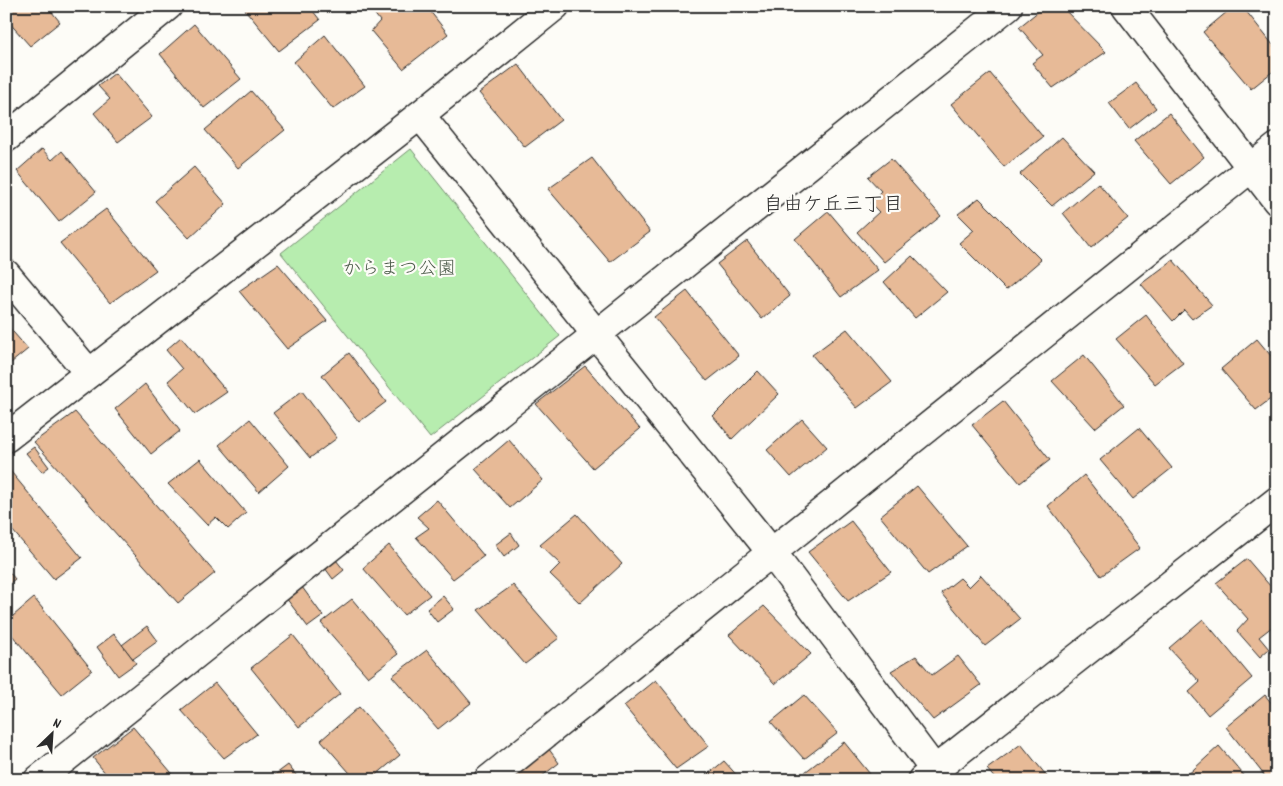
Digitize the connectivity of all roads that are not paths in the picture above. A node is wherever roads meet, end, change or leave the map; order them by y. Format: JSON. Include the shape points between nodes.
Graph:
{"nodes":[{"id":1,"x":168,"y":6,"type":"edge"},
{"id":2,"x":555,"y":6,"type":"edge"},
{"id":3,"x":1008,"y":6,"type":"edge"},
{"id":4,"x":1126,"y":6,"type":"edge"},
{"id":5,"x":420,"y":115,"type":"junction"},
{"id":6,"x":6,"y":138,"type":"edge"},
{"id":7,"x":1277,"y":147,"type":"edge"},
{"id":8,"x":1251,"y":168,"type":"junction"},
{"id":9,"x":1277,"y":200,"type":"edge"},
{"id":10,"x":6,"y":274,"type":"edge"},
{"id":11,"x":596,"y":334,"type":"junction"},
{"id":12,"x":89,"y":373,"type":"junction"},
{"id":13,"x":6,"y":438,"type":"edge"},
{"id":14,"x":1277,"y":501,"type":"edge"},
{"id":15,"x":772,"y":553,"type":"junction"},
{"id":16,"x":933,"y":777,"type":"edge"},
{"id":17,"x":38,"y":780,"type":"edge"},
{"id":18,"x":488,"y":780,"type":"edge"}],
"edges":[{"from":1,"to":6,"type":"street"},
{"from":2,"to":5,"type":"street"},
{"from":3,"to":11,"type":"street"},
{"from":4,"to":8,"type":"street"},
{"from":5,"to":11,"type":"street"},
{"from":5,"to":12,"type":"street"},
{"from":7,"to":8,"type":"street"},
{"from":8,"to":9,"type":"street"},
{"from":8,"to":15,"type":"street"},
{"from":10,"to":12,"type":"street"},
{"from":11,"to":15,"type":"street"},
{"from":11,"to":17,"type":"street"},
{"from":12,"to":13,"type":"street"},
{"from":14,"to":16,"type":"street"},
{"from":15,"to":16,"type":"street"},
{"from":15,"to":18,"type":"street"}]}
